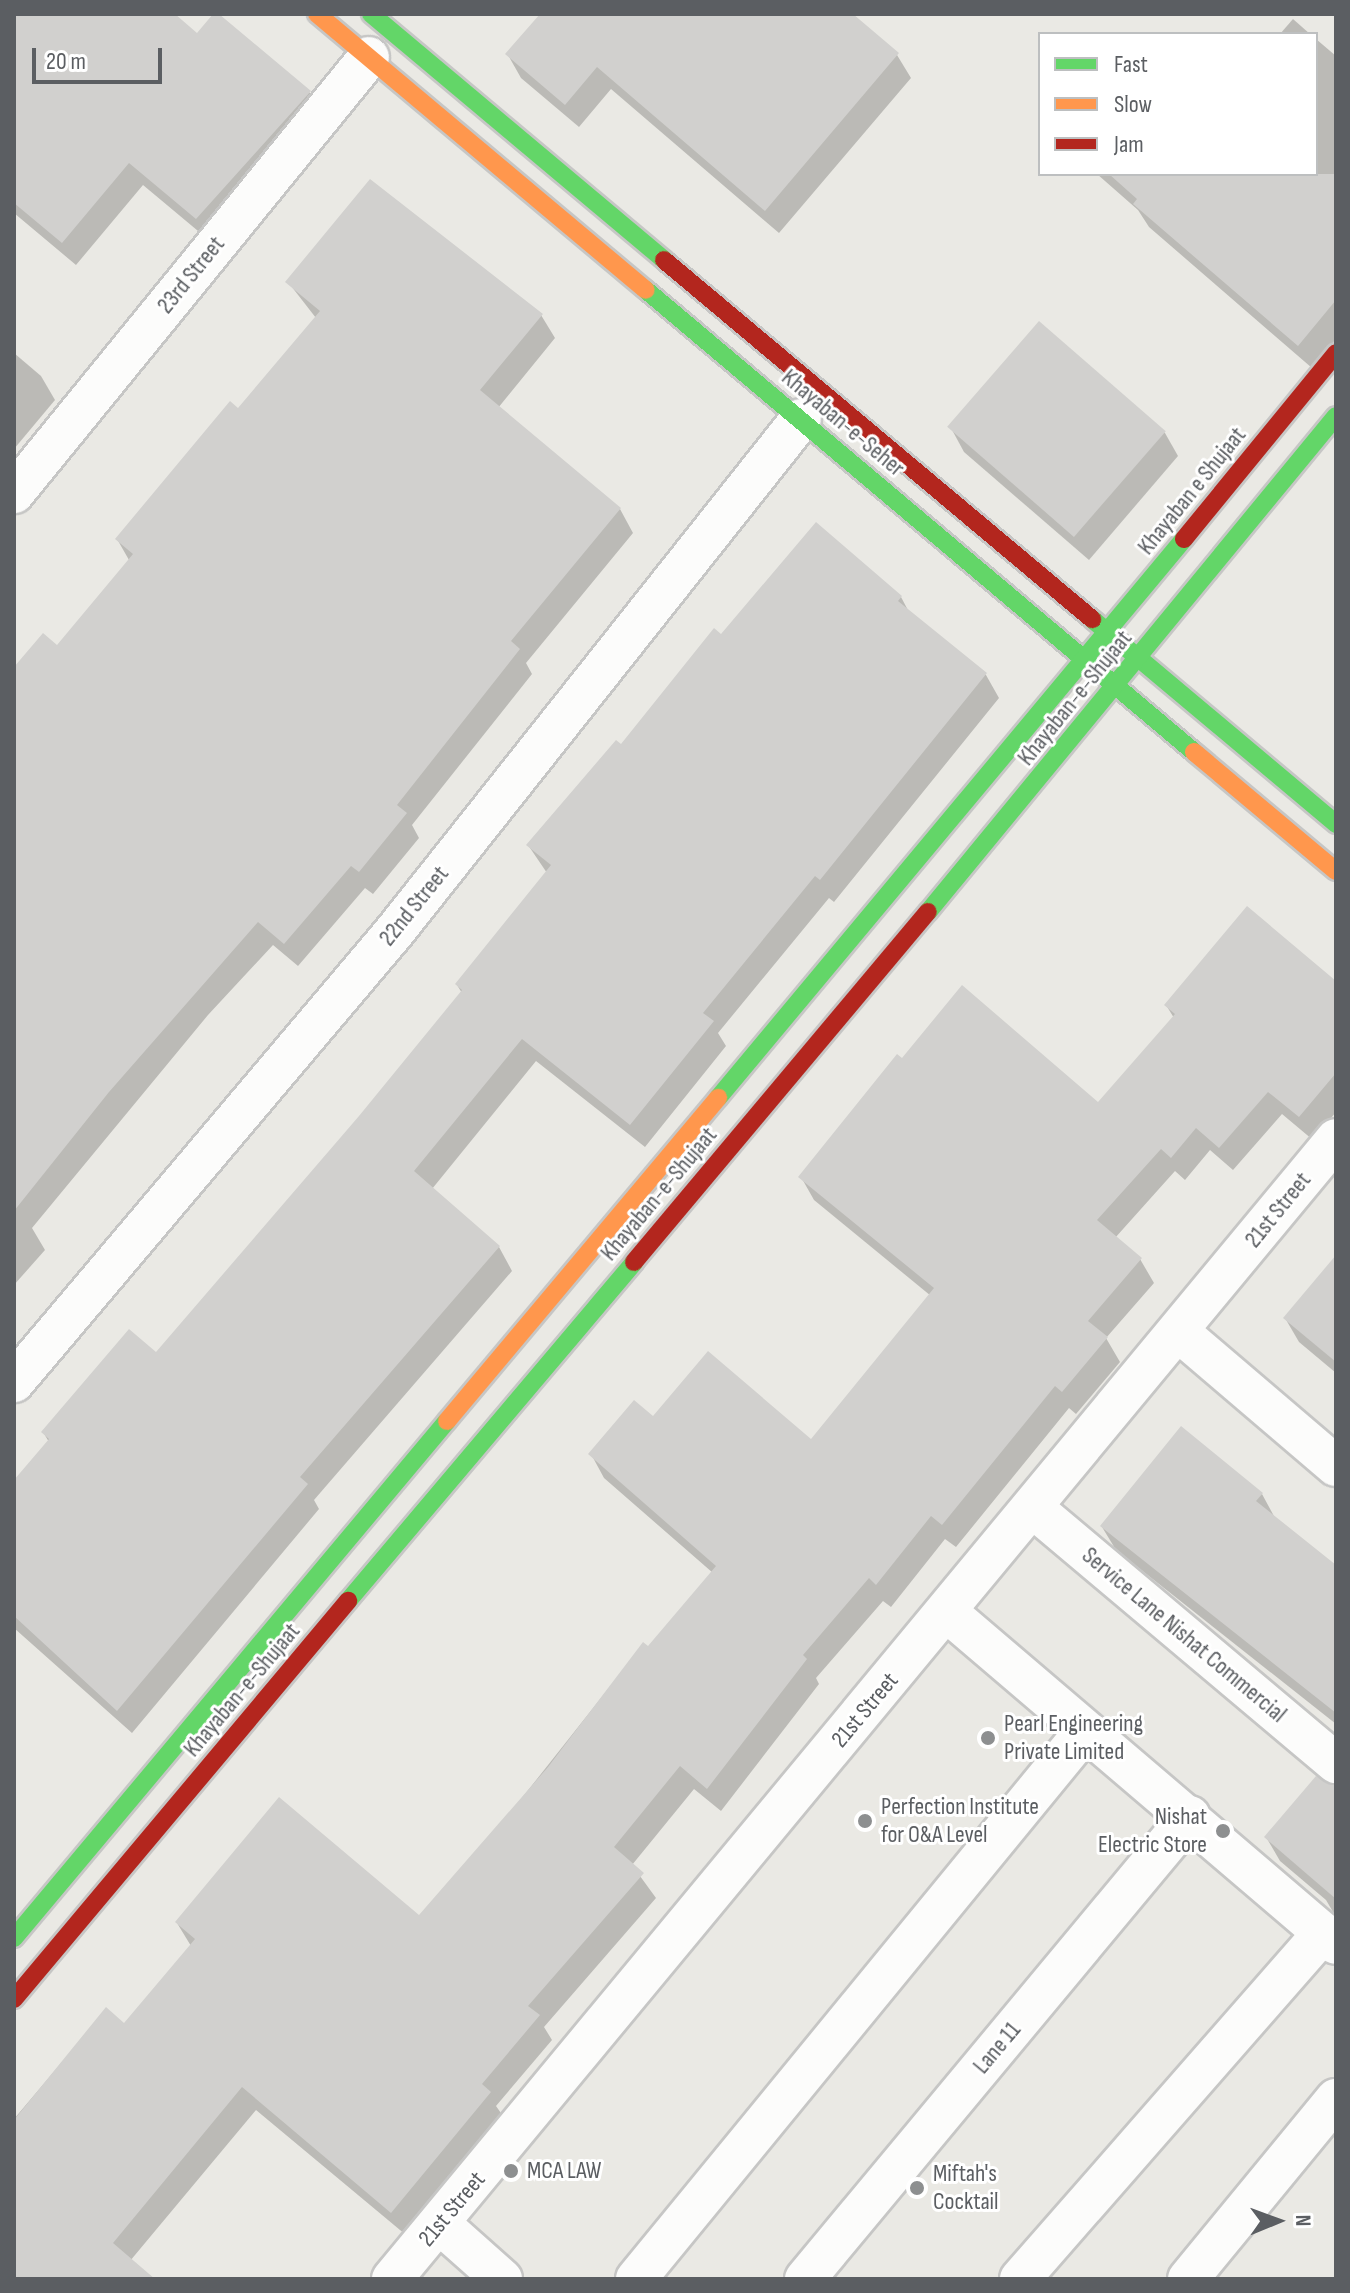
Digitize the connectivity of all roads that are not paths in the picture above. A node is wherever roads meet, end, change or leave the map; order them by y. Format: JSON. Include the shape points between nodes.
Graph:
{"nodes":[{"id":1,"x":317,"y":14,"type":"edge"},
{"id":2,"x":371,"y":14,"type":"edge"},
{"id":3,"x":369,"y":57,"type":"junction"},
{"id":4,"x":1336,"y":353,"type":"edge"},
{"id":5,"x":1336,"y":416,"type":"edge"},
{"id":6,"x":801,"y":419,"type":"junction"},
{"id":7,"x":14,"y":493,"type":"edge"},
{"id":8,"x":1107,"y":633,"type":"junction"},
{"id":9,"x":1138,"y":658,"type":"junction"},
{"id":10,"x":1085,"y":660,"type":"junction"},
{"id":11,"x":1117,"y":687,"type":"junction"},
{"id":12,"x":1336,"y":824,"type":"edge"},
{"id":13,"x":1336,"y":871,"type":"edge"},
{"id":14,"x":1336,"y":1139,"type":"edge"},
{"id":15,"x":1179,"y":1332,"type":"junction"},
{"id":16,"x":14,"y":1382,"type":"edge"},
{"id":17,"x":1336,"y":1466,"type":"edge"},
{"id":18,"x":1033,"y":1508,"type":"junction"},
{"id":19,"x":947,"y":1612,"type":"junction"},
{"id":20,"x":1085,"y":1731,"type":"junction"},
{"id":21,"x":1336,"y":1763,"type":"edge"},
{"id":22,"x":1190,"y":1816,"type":"junction"},
{"id":23,"x":14,"y":1938,"type":"edge"},
{"id":24,"x":1330,"y":1938,"type":"edge"},
{"id":25,"x":14,"y":1999,"type":"edge"},
{"id":26,"x":1336,"y":2099,"type":"edge"},
{"id":27,"x":440,"y":2224,"type":"junction"},
{"id":28,"x":392,"y":2279,"type":"edge"},
{"id":29,"x":502,"y":2279,"type":"edge"},
{"id":30,"x":636,"y":2279,"type":"edge"},
{"id":31,"x":805,"y":2279,"type":"edge"},
{"id":32,"x":1020,"y":2279,"type":"edge"},
{"id":33,"x":1188,"y":2279,"type":"edge"}],
"edges":[{"from":1,"to":3,"type":"main road","name":"Khayaban-e-Seher"},
{"from":2,"to":8,"type":"main road","name":"Khayaban-e-Seher"},
{"from":3,"to":6,"type":"main road","name":"Khayaban-e-Seher"},
{"from":3,"to":7,"type":"street","name":"23rd Street"},
{"from":4,"to":8,"type":"main road","name":"Khayaban e Shujaat"},
{"from":5,"to":9,"type":"main road","name":"Khayaban-e-Shujaat"},
{"from":6,"to":10,"type":"main road","name":"Khayaban-e-Seher"},
{"from":6,"to":16,"type":"street","name":"22nd Street","via":[[395,931]]},
{"from":8,"to":9,"type":"main road","name":"Khayaban-e-Seher"},
{"from":8,"to":10,"type":"main road","name":"Khayaban e Shujaat"},
{"from":9,"to":11,"type":"main road","name":"Khayaban-e-Shujaat"},
{"from":9,"to":12,"type":"main road","name":"Khayaban-e-Seher"},
{"from":10,"to":11,"type":"main road","name":"Khayaban-e-Seher"},
{"from":10,"to":23,"type":"main road","name":"Khayaban-e-Shujaat"},
{"from":11,"to":13,"type":"main road","name":"Khayaban-e-Seher"},
{"from":11,"to":25,"type":"main road","name":"Khayaban-e-Shujaat"},
{"from":14,"to":15,"type":"street","name":"21st Street"},
{"from":15,"to":17,"type":"street"},
{"from":15,"to":18,"type":"street","name":"21st Street"},
{"from":18,"to":19,"type":"street","name":"21st Street"},
{"from":18,"to":21,"type":"street","name":"Service Lane Nishat Commercial"},
{"from":19,"to":20,"type":"street"},
{"from":19,"to":27,"type":"street","name":"21st Street"},
{"from":20,"to":22,"type":"street"},
{"from":20,"to":30,"type":"street"},
{"from":22,"to":24,"type":"street"},
{"from":22,"to":31,"type":"street","name":"Lane 11"},
{"from":24,"to":32,"type":"street"},
{"from":26,"to":33,"type":"street"},
{"from":27,"to":28,"type":"street","name":"21st Street"},
{"from":27,"to":29,"type":"street"}]}
